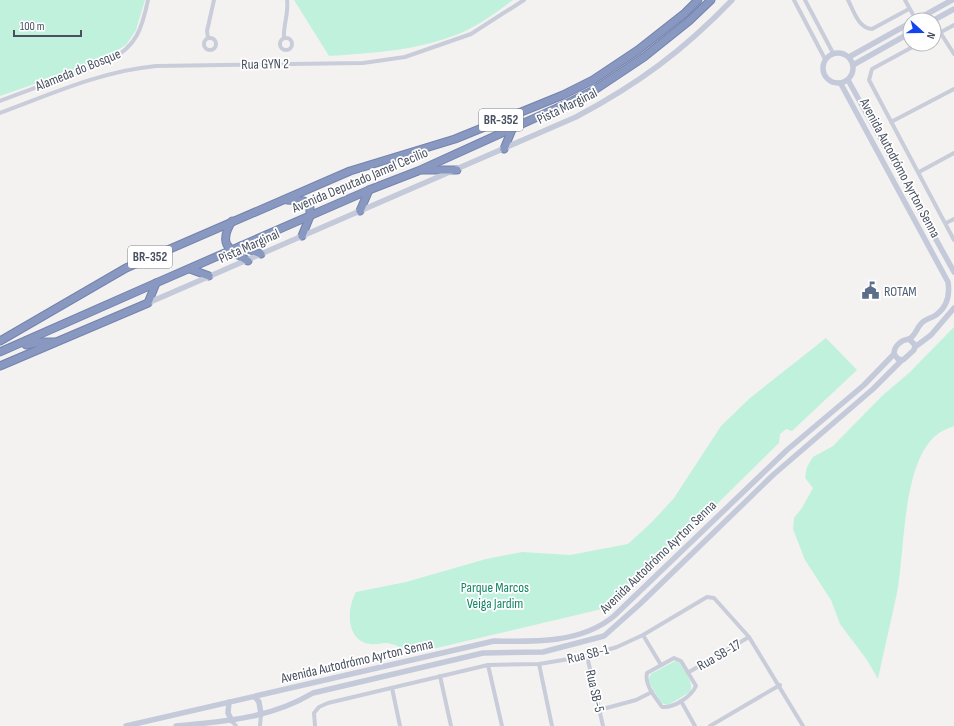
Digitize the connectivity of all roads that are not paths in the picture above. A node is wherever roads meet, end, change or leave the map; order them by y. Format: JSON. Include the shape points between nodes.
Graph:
{"nodes":[{"id":1,"x":148,"y":0,"type":"edge"},
{"id":2,"x":214,"y":0,"type":"edge"},
{"id":3,"x":287,"y":0,"type":"edge"},
{"id":4,"x":524,"y":0,"type":"edge"},
{"id":5,"x":698,"y":0,"type":"edge"},
{"id":6,"x":711,"y":0,"type":"edge"},
{"id":7,"x":732,"y":0,"type":"edge"},
{"id":8,"x":794,"y":0,"type":"edge"},
{"id":9,"x":805,"y":0,"type":"edge"},
{"id":10,"x":848,"y":0,"type":"edge"},
{"id":11,"x":905,"y":0,"type":"edge"},
{"id":12,"x":950,"y":0,"type":"edge"},
{"id":13,"x":909,"y":9,"type":"junction"},
{"id":14,"x":954,"y":9,"type":"edge"},
{"id":15,"x":911,"y":12,"type":"edge"},
{"id":16,"x":930,"y":12,"type":"edge"},
{"id":17,"x":942,"y":16,"type":"edge"},
{"id":18,"x":954,"y":25,"type":"edge"},
{"id":19,"x":902,"y":27,"type":"edge"},
{"id":20,"x":942,"y":31,"type":"edge"},
{"id":21,"x":942,"y":35,"type":"edge"},
{"id":22,"x":902,"y":37,"type":"edge"},
{"id":23,"x":208,"y":38,"type":"dead end"},
{"id":24,"x":284,"y":38,"type":"dead end"},
{"id":25,"x":903,"y":52,"type":"edge"},
{"id":26,"x":833,"y":53,"type":"junction"},
{"id":27,"x":954,"y":54,"type":"edge"},
{"id":28,"x":849,"y":57,"type":"junction"},
{"id":29,"x":825,"y":59,"type":"junction"},
{"id":30,"x":853,"y":65,"type":"junction"},
{"id":31,"x":848,"y":80,"type":"junction"},
{"id":32,"x":841,"y":84,"type":"junction"},
{"id":33,"x":954,"y":89,"type":"edge"},
{"id":34,"x":0,"y":101,"type":"edge"},
{"id":35,"x":0,"y":113,"type":"edge"},
{"id":36,"x":891,"y":122,"type":"junction"},
{"id":37,"x":512,"y":127,"type":"junction"},
{"id":38,"x":504,"y":149,"type":"junction"},
{"id":39,"x":954,"y":153,"type":"edge"},
{"id":40,"x":458,"y":170,"type":"junction"},
{"id":41,"x":418,"y":171,"type":"junction"},
{"id":42,"x":919,"y":172,"type":"junction"},
{"id":43,"x":369,"y":190,"type":"junction"},
{"id":44,"x":282,"y":200,"type":"junction"},
{"id":45,"x":360,"y":211,"type":"junction"},
{"id":46,"x":310,"y":216,"type":"junction"},
{"id":47,"x":954,"y":219,"type":"edge"},
{"id":48,"x":232,"y":221,"type":"junction"},
{"id":49,"x":946,"y":223,"type":"junction"},
{"id":50,"x":302,"y":236,"type":"junction"},
{"id":51,"x":954,"y":240,"type":"edge"},
{"id":52,"x":241,"y":246,"type":"junction"},
{"id":53,"x":231,"y":251,"type":"junction"},
{"id":54,"x":261,"y":254,"type":"junction"},
{"id":55,"x":248,"y":261,"type":"junction"},
{"id":56,"x":190,"y":269,"type":"junction"},
{"id":57,"x":954,"y":272,"type":"edge"},
{"id":58,"x":209,"y":276,"type":"junction"},
{"id":59,"x":156,"y":283,"type":"junction"},
{"id":60,"x":148,"y":303,"type":"junction"},
{"id":61,"x":954,"y":308,"type":"edge"},
{"id":62,"x":909,"y":339,"type":"junction"},
{"id":63,"x":0,"y":341,"type":"edge"},
{"id":64,"x":58,"y":342,"type":"junction"},
{"id":65,"x":915,"y":347,"type":"junction"},
{"id":66,"x":0,"y":353,"type":"edge"},
{"id":67,"x":894,"y":354,"type":"junction"},
{"id":68,"x":901,"y":360,"type":"junction"},
{"id":69,"x":0,"y":366,"type":"edge"},
{"id":70,"x":679,"y":553,"type":"junction"},
{"id":71,"x":684,"y":560,"type":"junction"},
{"id":72,"x":643,"y":635,"type":"junction"},
{"id":73,"x":749,"y":637,"type":"junction"},
{"id":74,"x":587,"y":656,"type":"junction"},
{"id":75,"x":539,"y":664,"type":"junction"},
{"id":76,"x":488,"y":665,"type":"junction"},
{"id":77,"x":661,"y":665,"type":"junction"},
{"id":78,"x":688,"y":672,"type":"junction"},
{"id":79,"x":440,"y":676,"type":"junction"},
{"id":80,"x":780,"y":685,"type":"junction"},
{"id":81,"x":392,"y":688,"type":"junction"},
{"id":82,"x":652,"y":692,"type":"junction"},
{"id":83,"x":255,"y":697,"type":"junction"},
{"id":84,"x":681,"y":701,"type":"junction"},
{"id":85,"x":229,"y":702,"type":"junction"},
{"id":86,"x":599,"y":710,"type":"junction"},
{"id":87,"x":261,"y":714,"type":"junction"},
{"id":88,"x":232,"y":721,"type":"junction"},
{"id":89,"x":126,"y":726,"type":"edge"},
{"id":90,"x":176,"y":726,"type":"edge"},
{"id":91,"x":236,"y":726,"type":"edge"},
{"id":92,"x":260,"y":726,"type":"edge"},
{"id":93,"x":315,"y":726,"type":"edge"},
{"id":94,"x":400,"y":726,"type":"edge"},
{"id":95,"x":451,"y":726,"type":"edge"},
{"id":96,"x":502,"y":726,"type":"edge"},
{"id":97,"x":552,"y":726,"type":"edge"},
{"id":98,"x":603,"y":726,"type":"edge"},
{"id":99,"x":695,"y":726,"type":"edge"},
{"id":100,"x":710,"y":726,"type":"edge"},
{"id":101,"x":803,"y":726,"type":"edge"}],
"edges":[{"from":1,"to":34,"type":"street","name":"Alameda do Bosque","via":[[139,32],[131,46],[122,54]]},
{"from":2,"to":23,"type":"street","via":[[207,31]]},
{"from":3,"to":24,"type":"street"},
{"from":4,"to":35,"type":"street","name":"Rua GYN 2","via":[[471,34],[405,57],[363,63],[134,68],[99,76]]},
{"from":5,"to":44,"type":"highway","name":"Avenida Deputado Jamel Cecilio","number":"BR-352","via":[[638,50],[593,80],[563,95],[455,139],[350,171]]},
{"from":6,"to":37,"type":"highway","name":"Avenida Deputado Jamel Cecilio","number":"BR-352","via":[[644,57],[596,89]]},
{"from":7,"to":38,"type":"street","name":"Pista Marginal","via":[[682,49],[622,91],[576,117]]},
{"from":8,"to":29,"type":"street"},
{"from":9,"to":26,"type":"street"},
{"from":10,"to":13,"type":"street","via":[[861,25],[872,29]]},
{"from":11,"to":13,"type":"street"},
{"from":12,"to":14,"type":"street"},
{"from":12,"to":16,"type":"street"},
{"from":13,"to":15,"type":"street"},
{"from":14,"to":17,"type":"street"},
{"from":18,"to":20,"type":"street"},
{"from":19,"to":28,"type":"street"},
{"from":21,"to":27,"type":"street"},
{"from":22,"to":30,"type":"street"},
{"from":25,"to":36,"type":"street","via":[[872,69],[868,80]]},
{"from":26,"to":28,"type":"street","via":[[842,53]]},
{"from":26,"to":29,"type":"street"},
{"from":28,"to":30,"type":"street"},
{"from":29,"to":32,"type":"street","via":[[823,74],[831,82]]},
{"from":30,"to":31,"type":"street","via":[[853,73]]},
{"from":31,"to":32,"type":"street"},
{"from":31,"to":57,"type":"street","name":"Avenida Autodrómo Ayrton Senna"},
{"from":32,"to":62,"type":"street","name":"Avenida Autodrómo Ayrton Senna","via":[[948,282],[948,299],[943,309],[924,321]]},
{"from":33,"to":36,"type":"street"},
{"from":36,"to":42,"type":"street"},
{"from":37,"to":38,"type":"highway"},
{"from":37,"to":41,"type":"highway","name":"Avenida Deputado Jamel Cecilio","number":"BR-352"},
{"from":38,"to":40,"type":"street","name":"Pista Marginal"},
{"from":39,"to":42,"type":"street"},
{"from":40,"to":41,"type":"highway"},
{"from":40,"to":45,"type":"street","name":"Pista Marginal"},
{"from":41,"to":43,"type":"highway","name":"Avenida Deputado Jamel Cecilio","number":"BR-352"},
{"from":42,"to":49,"type":"street"},
{"from":43,"to":45,"type":"highway"},
{"from":43,"to":46,"type":"highway","name":"Avenida Deputado Jamel Cecilio","number":"BR-352"},
{"from":44,"to":46,"type":"highway","via":[[304,201],[310,208]]},
{"from":44,"to":48,"type":"highway","name":"Avenida Deputado Jamel Cecilio","number":"BR-352"},
{"from":45,"to":50,"type":"street","name":"Pista Marginal"},
{"from":46,"to":50,"type":"highway"},
{"from":46,"to":52,"type":"highway","name":"Avenida Deputado Jamel Cecilio","number":"BR-352"},
{"from":47,"to":49,"type":"street"},
{"from":48,"to":53,"type":"highway","via":[[225,236]]},
{"from":48,"to":63,"type":"highway","number":"BR-352","via":[[126,268]]},
{"from":49,"to":51,"type":"street"},
{"from":50,"to":54,"type":"street","name":"Pista Marginal"},
{"from":52,"to":53,"type":"highway","name":"Avenida Deputado Jamel Cecilio","number":"BR-352"},
{"from":52,"to":54,"type":"highway"},
{"from":53,"to":55,"type":"highway"},
{"from":53,"to":56,"type":"highway","name":"Avenida Deputado Jamel Cecilio","number":"BR-352"},
{"from":54,"to":55,"type":"street","name":"Pista Marginal"},
{"from":55,"to":58,"type":"street","name":"Pista Marginal"},
{"from":56,"to":58,"type":"highway"},
{"from":56,"to":59,"type":"highway","name":"Avenida Deputado Jamel Cecilio","number":"BR-352"},
{"from":58,"to":60,"type":"street","name":"Pista Marginal"},
{"from":59,"to":60,"type":"highway"},
{"from":59,"to":66,"type":"highway","name":"Avenida Deputado Jamel Cecilio","number":"BR-352"},
{"from":60,"to":64,"type":"highway"},
{"from":61,"to":65,"type":"street","name":"Avenida Autodrómo Ayrton Senna","via":[[931,335]]},
{"from":62,"to":65,"type":"street"},
{"from":62,"to":67,"type":"street","name":"Avenida Autodrómo Ayrton Senna","via":[[899,343]]},
{"from":64,"to":66,"type":"highway","via":[[31,343]]},
{"from":64,"to":69,"type":"highway"},
{"from":65,"to":68,"type":"street","name":"Avenida Autodrómo Ayrton Senna","via":[[911,354]]},
{"from":67,"to":68,"type":"street"},
{"from":67,"to":70,"type":"street","name":"Avenida Autodrómo Ayrton Senna","via":[[864,385],[799,439]]},
{"from":68,"to":71,"type":"street","name":"Avenida Autodrómo Ayrton Senna","via":[[873,389],[773,475]]},
{"from":70,"to":71,"type":"street"},
{"from":70,"to":83,"type":"street","name":"Avenida Autodrómo Ayrton Senna","via":[[606,623],[583,633],[540,642],[494,641]]},
{"from":71,"to":87,"type":"street","name":"Avenida Autodrómo Ayrton Senna","via":[[610,631],[592,640],[543,652],[484,653],[313,693],[293,705]]},
{"from":72,"to":73,"type":"street","name":"Rua SB-1","via":[[707,597],[714,598]]},
{"from":72,"to":74,"type":"street","name":"Rua SB-1","via":[[617,647]]},
{"from":72,"to":77,"type":"street"},
{"from":73,"to":78,"type":"street","name":"Rua SB-17"},
{"from":73,"to":80,"type":"street","name":"Rua SB-1"},
{"from":74,"to":75,"type":"street","name":"Rua SB-1"},
{"from":74,"to":86,"type":"street","name":"Rua SB-5"},
{"from":75,"to":76,"type":"street","name":"Rua SB-1"},
{"from":75,"to":97,"type":"street"},
{"from":76,"to":79,"type":"street","name":"Rua SB-1"},
{"from":76,"to":96,"type":"street"},
{"from":77,"to":78,"type":"street","via":[[674,658],[681,661]]},
{"from":77,"to":82,"type":"street","via":[[647,673],[646,678]]},
{"from":78,"to":84,"type":"street","via":[[696,686],[693,692]]},
{"from":79,"to":81,"type":"street","name":"Rua SB-1"},
{"from":79,"to":95,"type":"street"},
{"from":80,"to":100,"type":"street"},
{"from":80,"to":101,"type":"street","name":"Rua SB-1"},
{"from":81,"to":93,"type":"street","name":"Rua SB-1","via":[[319,707],[314,713]]},
{"from":81,"to":94,"type":"street"},
{"from":82,"to":84,"type":"street","via":[[662,707],[670,708]]},
{"from":82,"to":86,"type":"street","via":[[636,700]]},
{"from":83,"to":85,"type":"street","name":"Avenida Autodrómo Ayrton Senna"},
{"from":83,"to":87,"type":"street","via":[[259,702]]},
{"from":84,"to":99,"type":"street"},
{"from":85,"to":88,"type":"street","via":[[228,713]]},
{"from":85,"to":89,"type":"street","name":"Avenida Autodrómo Ayrton Senna"},
{"from":86,"to":98,"type":"street","name":"Rua SB-5"},
{"from":87,"to":88,"type":"street","name":"Avenida Autodrómo Ayrton Senna"},
{"from":87,"to":92,"type":"street"},
{"from":88,"to":90,"type":"street","name":"Avenida Autodrómo Ayrton Senna"},
{"from":88,"to":91,"type":"street"}]}
